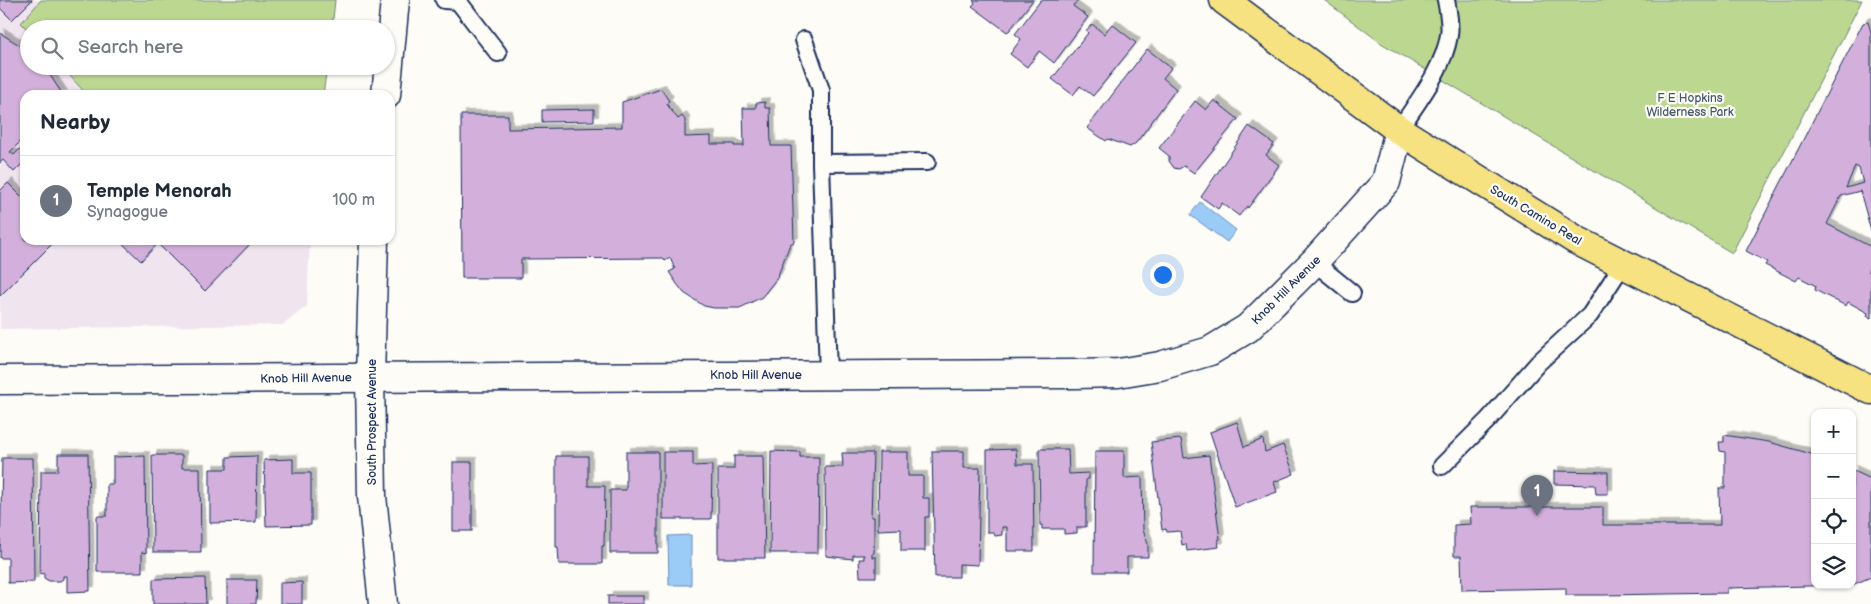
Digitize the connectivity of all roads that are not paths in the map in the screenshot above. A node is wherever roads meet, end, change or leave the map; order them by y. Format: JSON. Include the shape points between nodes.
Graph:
{"nodes":[{"id":1,"x":395,"y":0,"type":"edge"},
{"id":2,"x":444,"y":0,"type":"edge"},
{"id":3,"x":1224,"y":0,"type":"edge"},
{"id":4,"x":1446,"y":0,"type":"edge"},
{"id":5,"x":393,"y":20,"type":"edge"},
{"id":6,"x":804,"y":40,"type":"dead end"},
{"id":7,"x":498,"y":53,"type":"dead end"},
{"id":8,"x":388,"y":75,"type":"edge"},
{"id":9,"x":386,"y":90,"type":"edge"},
{"id":10,"x":1399,"y":130,"type":"junction"},
{"id":11,"x":927,"y":162,"type":"dead end"},
{"id":12,"x":820,"y":163,"type":"junction"},
{"id":13,"x":374,"y":245,"type":"edge"},
{"id":14,"x":1314,"y":262,"type":"junction"},
{"id":15,"x":1623,"y":264,"type":"junction"},
{"id":16,"x":1352,"y":292,"type":"dead end"},
{"id":17,"x":828,"y":374,"type":"junction"},
{"id":18,"x":370,"y":378,"type":"junction"},
{"id":19,"x":0,"y":380,"type":"edge"},
{"id":20,"x":1871,"y":390,"type":"edge"},
{"id":21,"x":1442,"y":466,"type":"dead end"},
{"id":22,"x":383,"y":604,"type":"edge"}],
"edges":[{"from":1,"to":5,"type":"street"},
{"from":2,"to":7,"type":"lane","via":[[458,1]]},
{"from":3,"to":10,"type":"main road","name":"South Camino Real"},
{"from":4,"to":10,"type":"lane","via":[[1449,34],[1442,58]]},
{"from":6,"to":12,"type":"lane","via":[[821,90]]},
{"from":8,"to":9,"type":"street"},
{"from":10,"to":14,"type":"street","name":"Knob Hill Avenue","via":[[1386,182]]},
{"from":10,"to":15,"type":"main road","name":"South Camino Real","via":[[1576,240]]},
{"from":11,"to":12,"type":"lane"},
{"from":12,"to":17,"type":"lane"},
{"from":13,"to":18,"type":"street","name":"South Prospect Avenue"},
{"from":14,"to":16,"type":"lane"},
{"from":14,"to":17,"type":"street","name":"Knob Hill Avenue","via":[[1248,328],[1210,351],[1160,366],[1118,373]]},
{"from":15,"to":20,"type":"main road","name":"South Camino Real"},
{"from":15,"to":21,"type":"lane","via":[[1590,315],[1539,362]]},
{"from":17,"to":18,"type":"street","name":"Knob Hill Avenue"},
{"from":18,"to":19,"type":"street","name":"Knob Hill Avenue"},
{"from":18,"to":22,"type":"street","name":"South Prospect Avenue","via":[[372,496]]}]}
